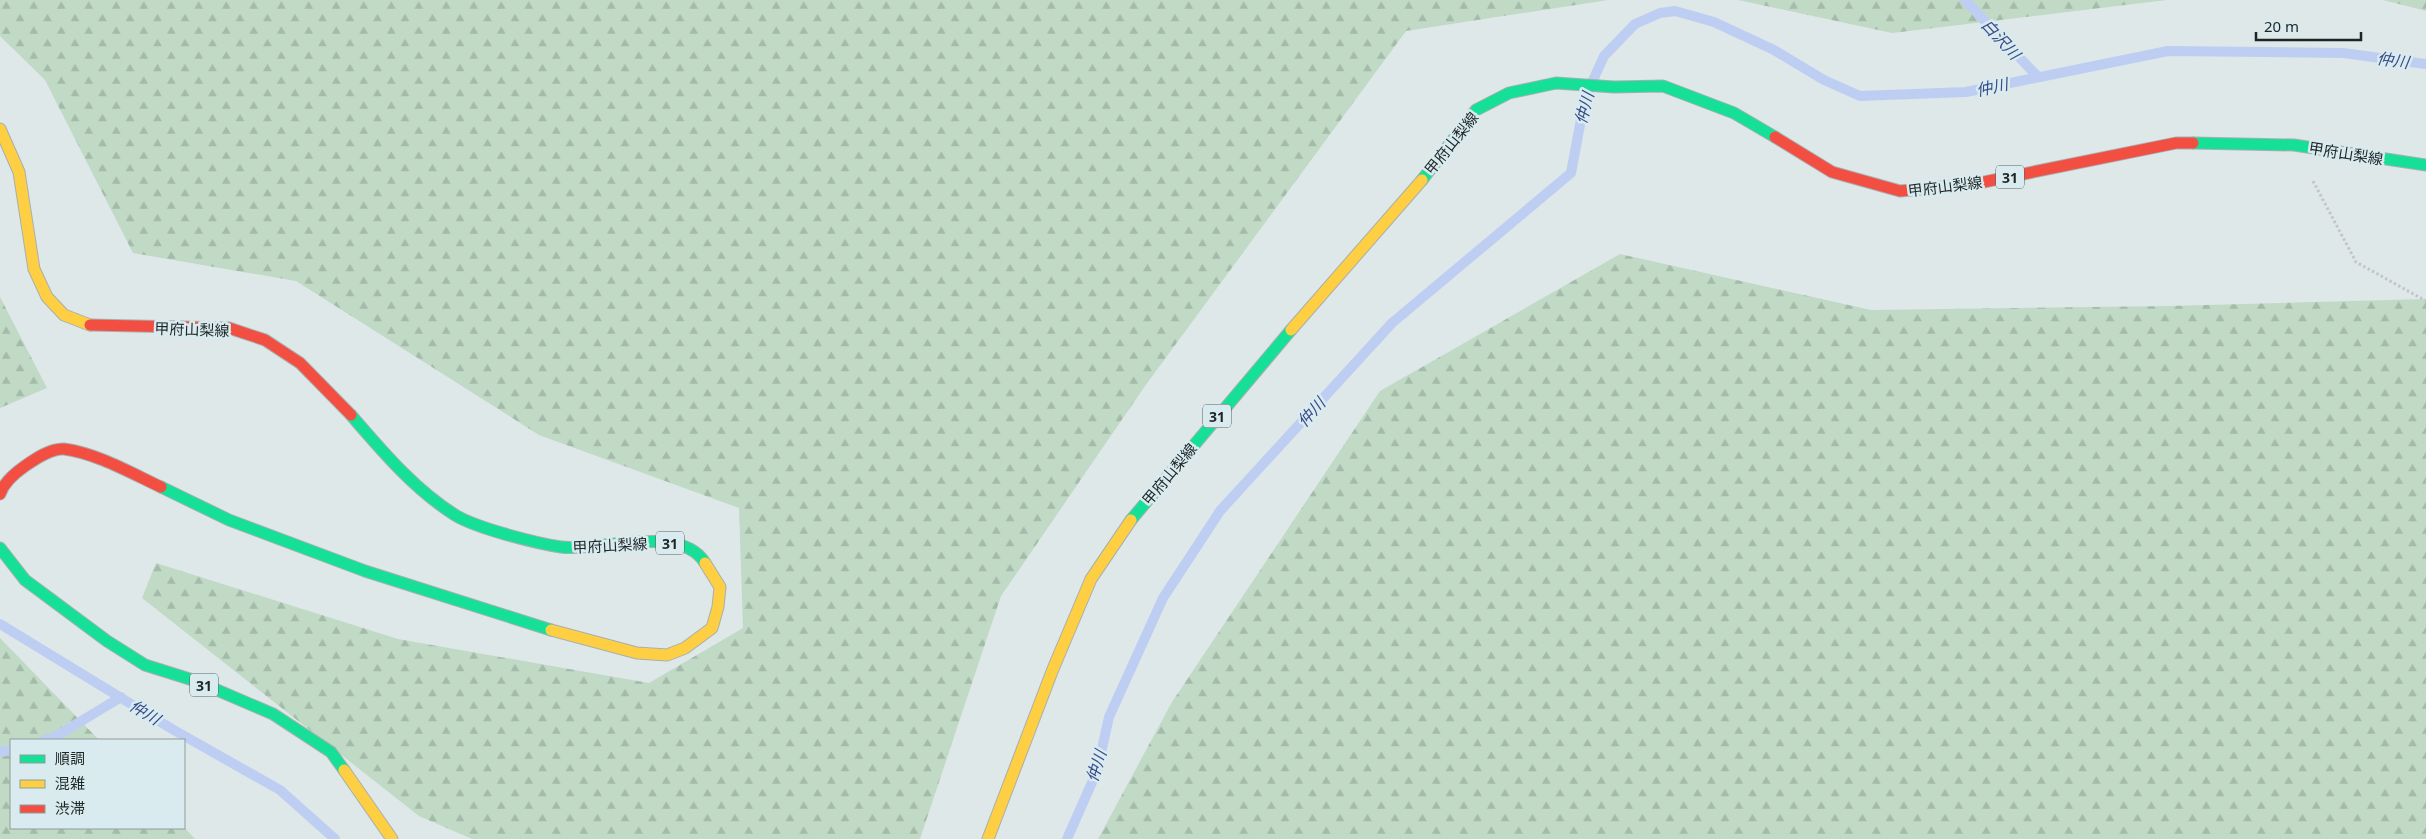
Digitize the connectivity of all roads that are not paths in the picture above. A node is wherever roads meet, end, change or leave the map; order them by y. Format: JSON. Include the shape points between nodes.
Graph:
{"nodes":[{"id":1,"x":0,"y":129,"type":"edge"},
{"id":2,"x":2426,"y":165,"type":"edge"},
{"id":3,"x":0,"y":494,"type":"edge"},
{"id":4,"x":0,"y":548,"type":"edge"},
{"id":5,"x":392,"y":839,"type":"edge"},
{"id":6,"x":988,"y":839,"type":"edge"}],
"edges":[{"from":1,"to":3,"type":"main road","name":"甲府山梨線","number":"31","via":[[19,172],[34,269],[47,297],[64,315],[93,326],[229,328],[265,340],[300,363],[341,403],[400,472],[456,516],[506,534],[562,548],[662,542],[684,545],[703,559],[720,587],[718,607],[712,628],[685,648],[667,655],[637,653],[541,628],[365,571],[229,520],[110,462],[62,449],[37,457],[16,472]]},
{"from":2,"to":6,"type":"main road","name":"甲府山梨線","number":"31","via":[[2294,145],[2176,143],[1974,184],[1900,191],[1832,172],[1734,113],[1663,86],[1556,83],[1509,93],[1476,110],[1417,186],[1236,393],[1131,520],[1091,579]]},
{"from":4,"to":5,"type":"main road","number":"31","via":[[25,580],[145,665],[196,681],[273,714],[331,752]]}]}
